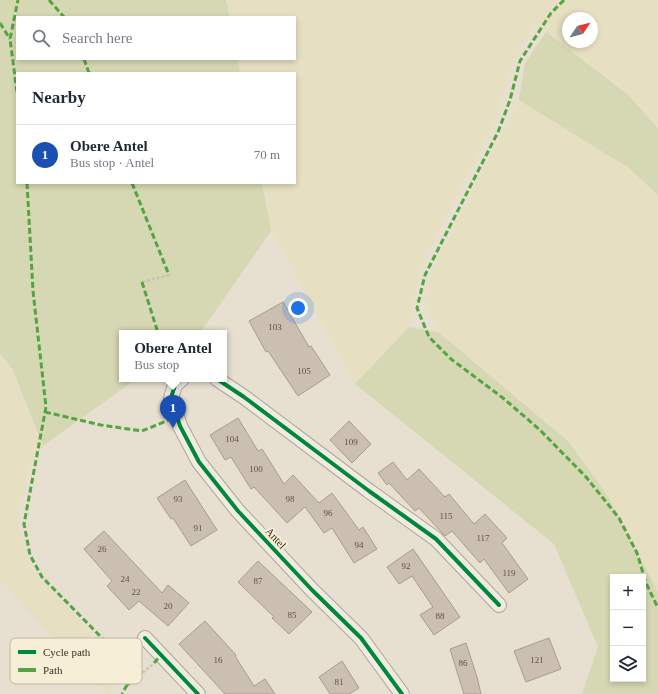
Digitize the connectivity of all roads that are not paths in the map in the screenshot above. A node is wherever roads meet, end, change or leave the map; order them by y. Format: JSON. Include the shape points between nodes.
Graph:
{"nodes":[{"id":1,"x":178,"y":382,"type":"edge"},
{"id":2,"x":222,"y":382,"type":"edge"},
{"id":3,"x":499,"y":605,"type":"dead end"},
{"id":4,"x":145,"y":638,"type":"dead end"},
{"id":5,"x":198,"y":694,"type":"edge"},
{"id":6,"x":402,"y":694,"type":"edge"}],
"edges":[{"from":1,"to":6,"type":"street","name":"Antel","via":[[170,398],[180,426],[199,462],[238,511],[361,638]]},
{"from":2,"to":3,"type":"street","via":[[436,539]]},
{"from":4,"to":5,"type":"street"}]}
